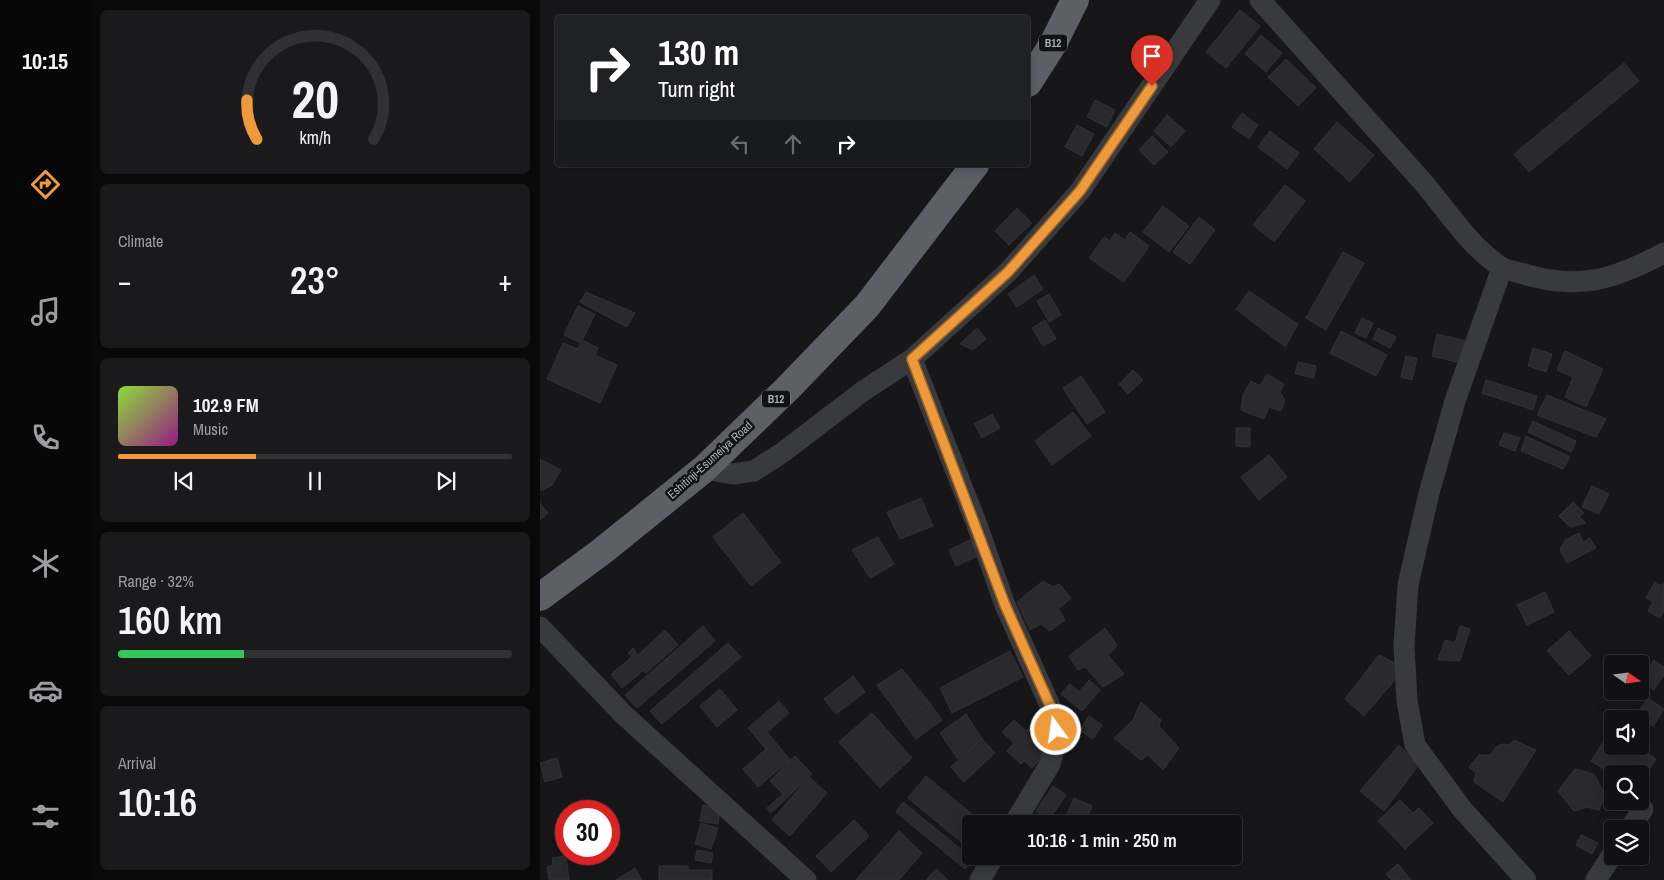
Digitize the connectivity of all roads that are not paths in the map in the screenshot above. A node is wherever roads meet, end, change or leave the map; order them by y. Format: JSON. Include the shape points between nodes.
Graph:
{"nodes":[{"id":1,"x":1074,"y":0,"type":"edge"},
{"id":2,"x":1210,"y":0,"type":"edge"},
{"id":3,"x":1260,"y":0,"type":"edge"},
{"id":4,"x":1030,"y":80,"type":"edge"},
{"id":5,"x":973,"y":167,"type":"edge"},
{"id":6,"x":1664,"y":253,"type":"edge"},
{"id":7,"x":1502,"y":268,"type":"junction"},
{"id":8,"x":912,"y":359,"type":"junction"},
{"id":9,"x":704,"y":468,"type":"junction"},
{"id":10,"x":540,"y":597,"type":"edge"},
{"id":11,"x":540,"y":627,"type":"edge"},
{"id":12,"x":1643,"y":810,"type":"dead end"},
{"id":13,"x":1019,"y":815,"type":"edge"},
{"id":14,"x":1636,"y":820,"type":"edge"},
{"id":15,"x":989,"y":865,"type":"edge"},
{"id":16,"x":1606,"y":865,"type":"edge"},
{"id":17,"x":806,"y":880,"type":"edge"},
{"id":18,"x":980,"y":880,"type":"edge"},
{"id":19,"x":1526,"y":880,"type":"edge"},
{"id":20,"x":1596,"y":880,"type":"edge"}],
"edges":[{"from":1,"to":4,"type":"highway","number":"B12","via":[[1053,44]]},
{"from":2,"to":8,"type":"street","via":[[1080,191],[1008,272]]},
{"from":3,"to":7,"type":"street","via":[[1466,234]]},
{"from":5,"to":9,"type":"highway","name":"Eshitinji-Esumeiya Road","number":"B12","via":[[867,306]]},
{"from":6,"to":7,"type":"street","via":[[1630,271],[1574,283],[1542,279]]},
{"from":7,"to":19,"type":"street","via":[[1456,401],[1429,493],[1408,585],[1405,653],[1407,701],[1415,744],[1462,809]]},
{"from":8,"to":9,"type":"street","via":[[754,471],[733,474]]},
{"from":8,"to":13,"type":"street","via":[[1005,605],[1056,719],[1056,742],[1050,764]]},
{"from":9,"to":10,"type":"highway","name":"Eshitinji-Esumeiya Road","number":"B12"},
{"from":11,"to":17,"type":"street","via":[[624,715]]},
{"from":12,"to":14,"type":"street"},
{"from":15,"to":18,"type":"street"},
{"from":16,"to":20,"type":"street"}]}
